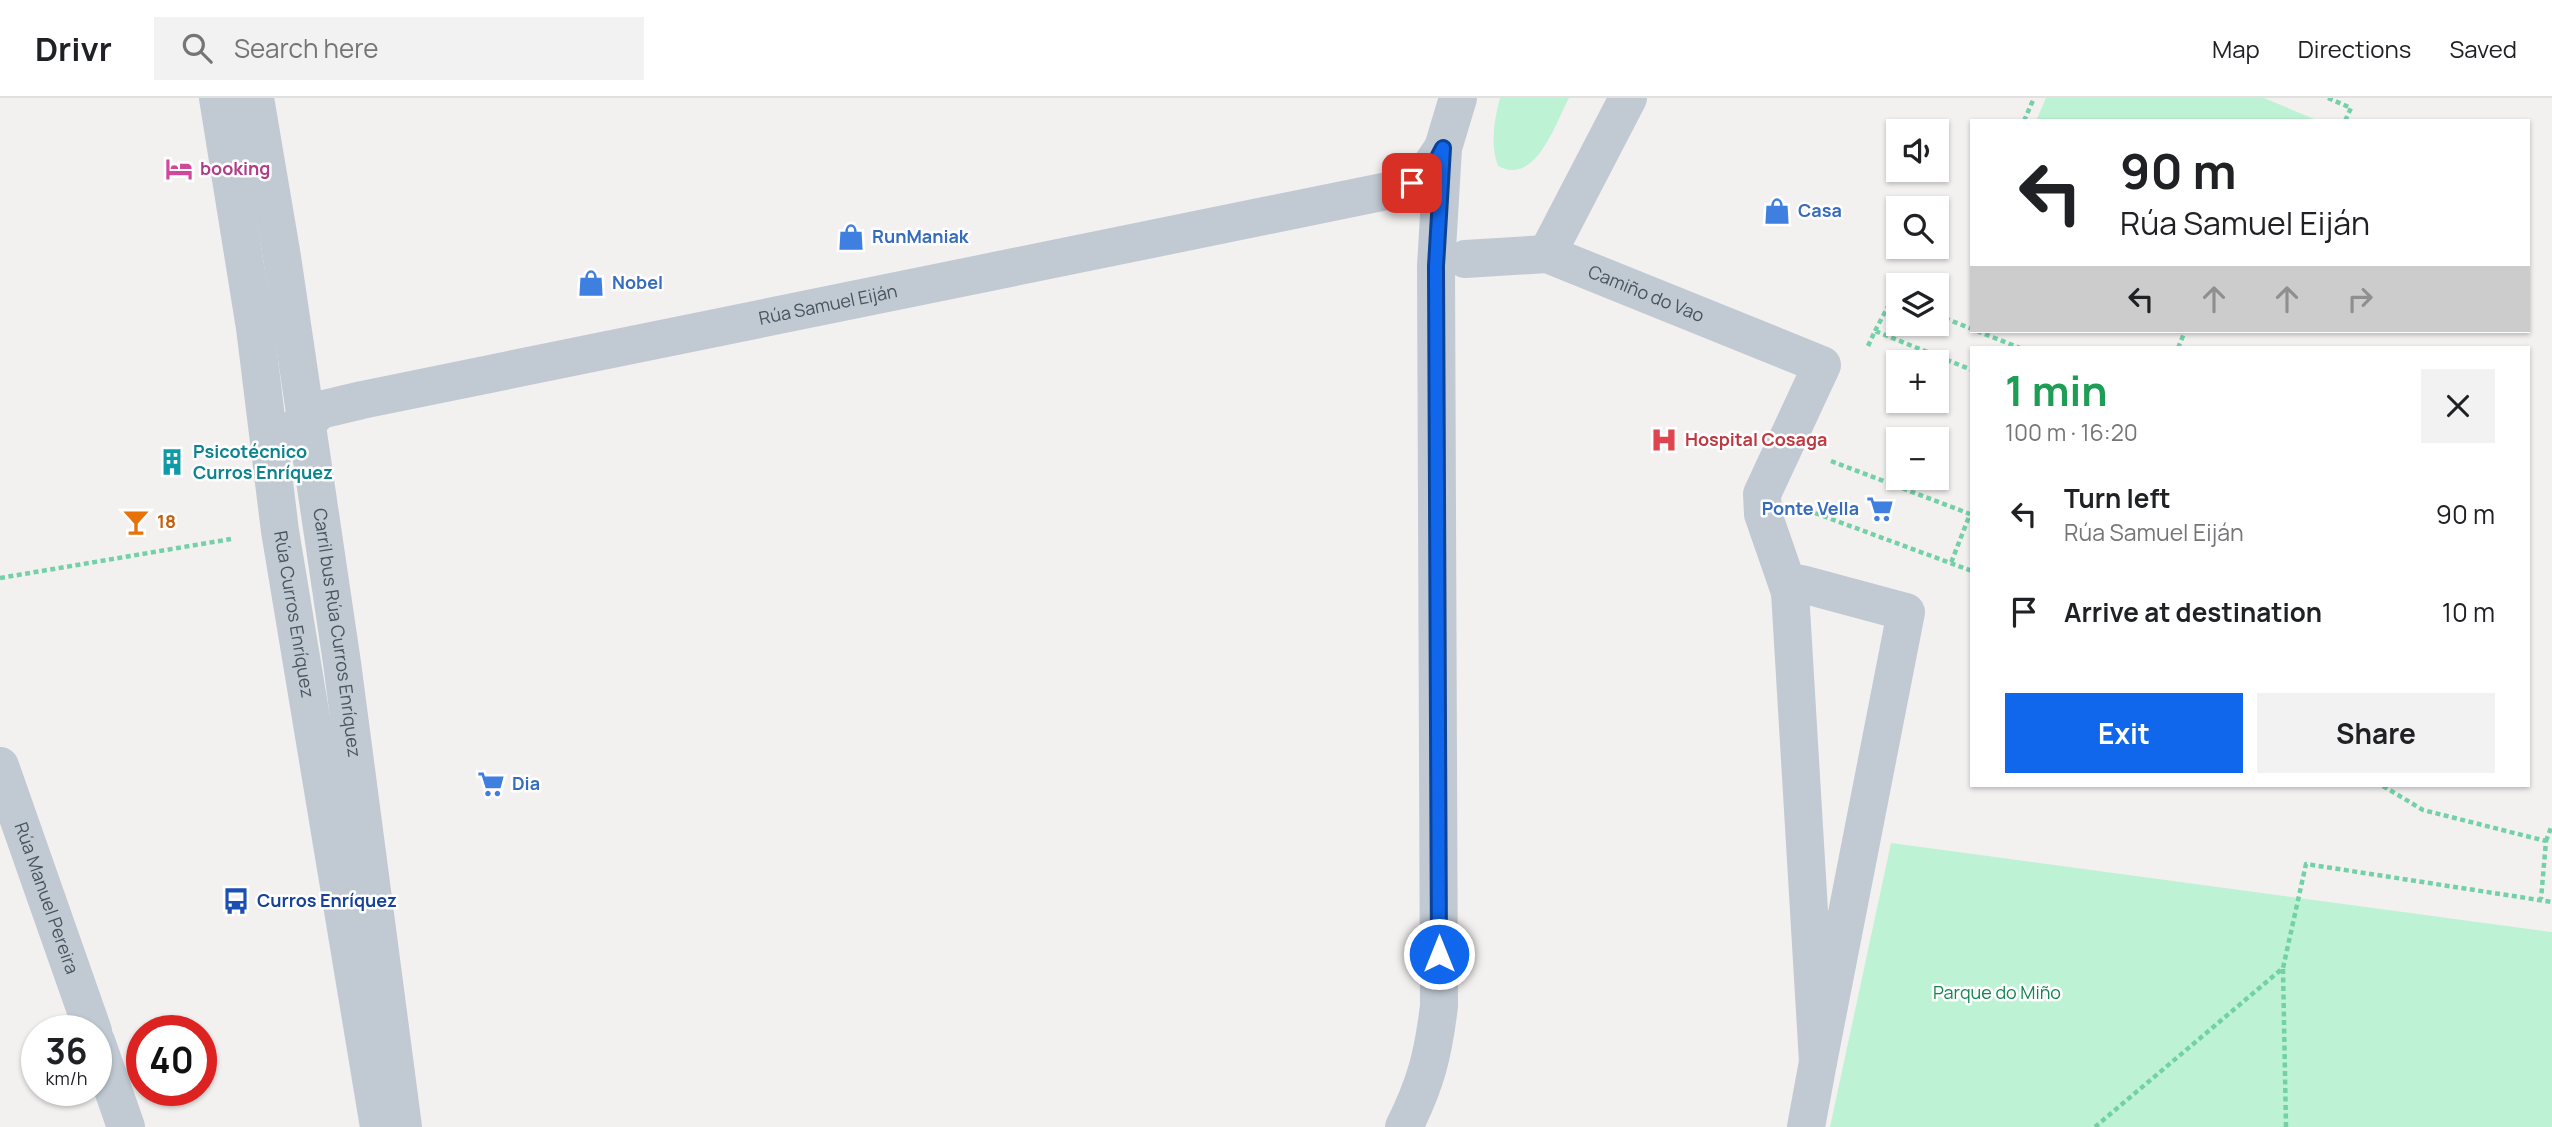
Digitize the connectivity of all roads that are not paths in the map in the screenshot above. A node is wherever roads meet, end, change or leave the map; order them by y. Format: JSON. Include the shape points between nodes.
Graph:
{"nodes":[{"id":1,"x":218,"y":98,"type":"edge"},
{"id":2,"x":254,"y":98,"type":"edge"},
{"id":3,"x":1458,"y":98,"type":"edge"},
{"id":4,"x":1628,"y":98,"type":"edge"},
{"id":5,"x":1443,"y":148,"type":"junction"},
{"id":6,"x":1392,"y":190,"type":"junction"},
{"id":7,"x":1437,"y":232,"type":"junction"},
{"id":8,"x":1547,"y":254,"type":"junction"},
{"id":9,"x":1465,"y":259,"type":"dead end"},
{"id":10,"x":307,"y":423,"type":"junction"},
{"id":11,"x":270,"y":440,"type":"junction"},
{"id":12,"x":1790,"y":592,"type":"junction"},
{"id":13,"x":0,"y":766,"type":"edge"},
{"id":14,"x":87,"y":1015,"type":"edge"},
{"id":15,"x":1818,"y":1062,"type":"junction"},
{"id":16,"x":112,"y":1087,"type":"edge"},
{"id":17,"x":1421,"y":1110,"type":"edge"},
{"id":18,"x":126,"y":1127,"type":"edge"},
{"id":19,"x":379,"y":1127,"type":"edge"},
{"id":20,"x":403,"y":1127,"type":"edge"},
{"id":21,"x":1404,"y":1127,"type":"edge"},
{"id":22,"x":1806,"y":1127,"type":"edge"}],
"edges":[{"from":1,"to":11,"type":"street","name":"Rúa Curros Enríquez"},
{"from":2,"to":10,"type":"street","name":"Carril bus Rúa Curros Enríquez"},
{"from":3,"to":5,"type":"street"},
{"from":4,"to":8,"type":"street"},
{"from":5,"to":6,"type":"street","name":"Rúa Samuel Eiján","via":[[1424,176]]},
{"from":5,"to":7,"type":"street"},
{"from":6,"to":7,"type":"street","via":[[1423,207]]},
{"from":6,"to":10,"type":"street","name":"Rúa Samuel Eiján","via":[[362,400],[320,410]]},
{"from":7,"to":17,"type":"street","via":[[1439,1006]]},
{"from":8,"to":9,"type":"street","name":"Camiño do Vao"},
{"from":8,"to":12,"type":"street","name":"Camiño do Vao","via":[[1822,365],[1762,494],[1763,514]]},
{"from":10,"to":11,"type":"street","name":"Rúa Samuel Eiján"},
{"from":10,"to":20,"type":"street","name":"Carril bus Rúa Curros Enríquez"},
{"from":11,"to":19,"type":"street","name":"Rúa Curros Enríquez","via":[[280,531]]},
{"from":12,"to":15,"type":"street"},
{"from":12,"to":15,"type":"street","via":[[1802,584],[1906,612]]},
{"from":13,"to":14,"type":"street","name":"Rúa Manuel Pereira"},
{"from":15,"to":22,"type":"street"},
{"from":16,"to":18,"type":"street"},
{"from":17,"to":21,"type":"street"}]}
